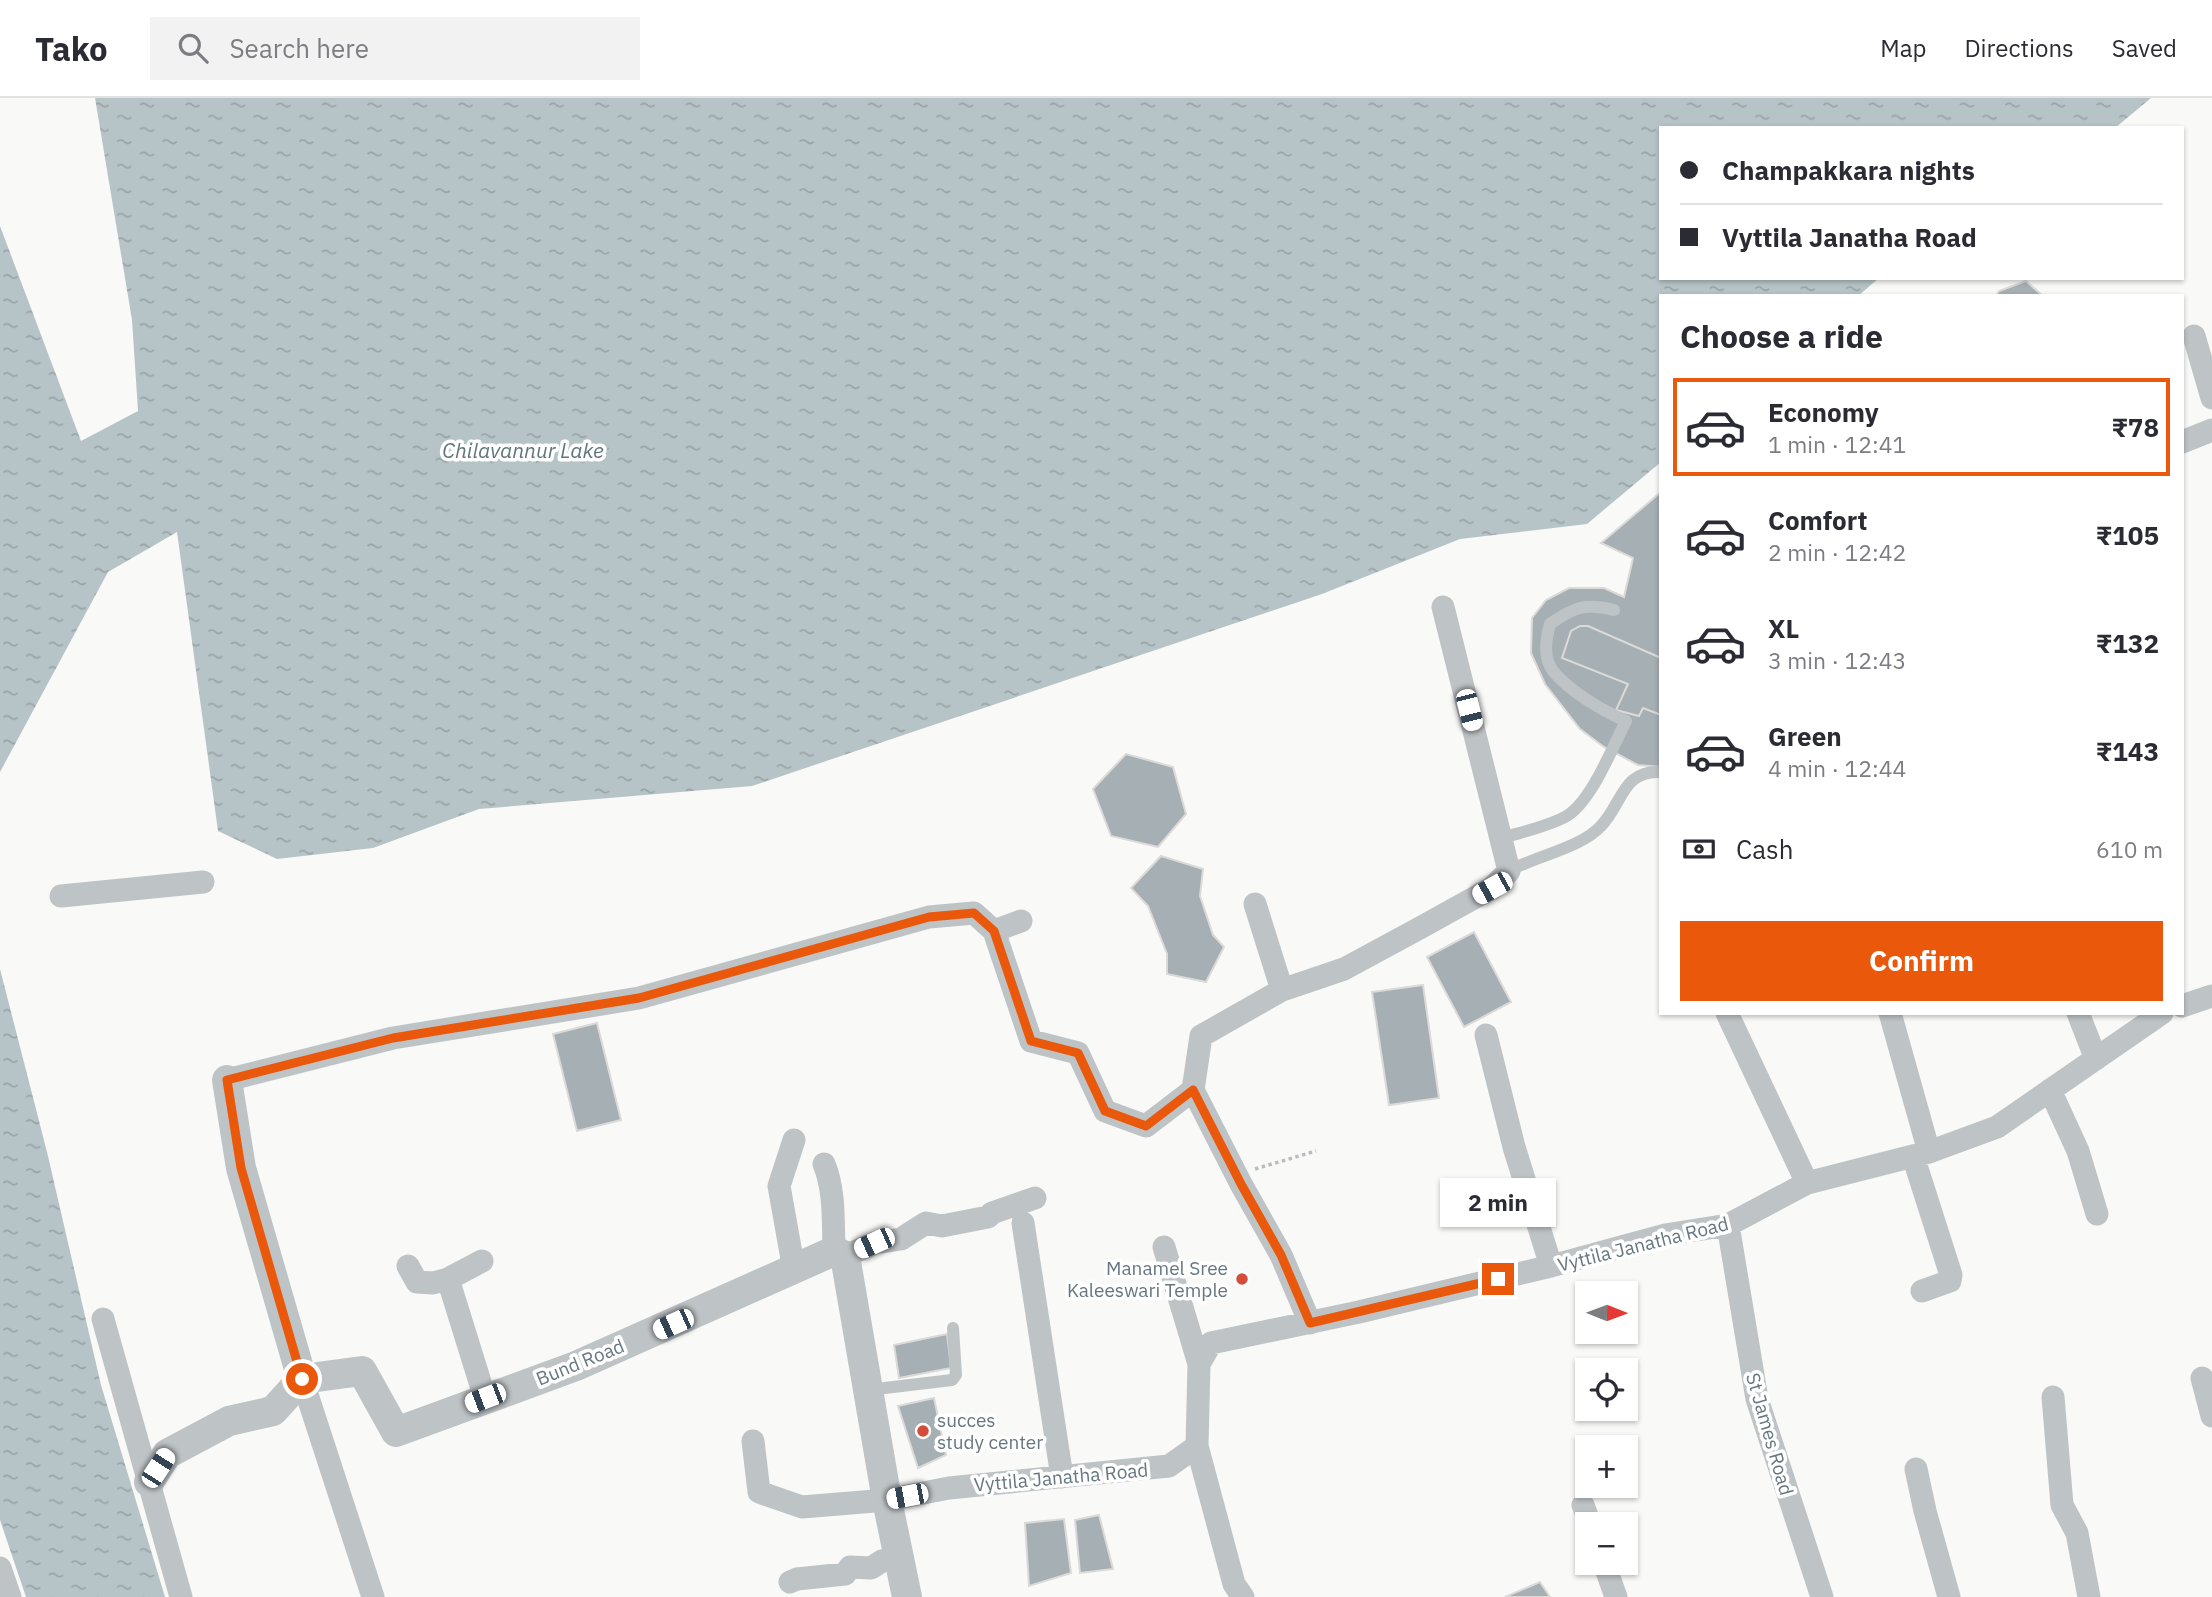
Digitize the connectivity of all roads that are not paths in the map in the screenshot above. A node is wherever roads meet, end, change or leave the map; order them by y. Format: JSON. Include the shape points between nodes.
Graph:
{"nodes":[{"id":1,"x":2194,"y":336,"type":"dead end"},
{"id":2,"x":2212,"y":397,"type":"edge"},
{"id":3,"x":2212,"y":430,"type":"edge"},
{"id":4,"x":2184,"y":441,"type":"edge"},
{"id":5,"x":1443,"y":607,"type":"dead end"},
{"id":6,"x":1614,"y":610,"type":"dead end"},
{"id":7,"x":1659,"y":772,"type":"edge"},
{"id":8,"x":1502,"y":838,"type":"junction"},
{"id":9,"x":1508,"y":871,"type":"junction"},
{"id":10,"x":202,"y":883,"type":"dead end"},
{"id":11,"x":61,"y":895,"type":"dead end"},
{"id":12,"x":1255,"y":904,"type":"dead end"},
{"id":13,"x":1021,"y":921,"type":"dead end"},
{"id":14,"x":994,"y":931,"type":"junction"},
{"id":15,"x":1282,"y":990,"type":"junction"},
{"id":16,"x":2212,"y":996,"type":"edge"},
{"id":17,"x":2184,"y":1005,"type":"edge"},
{"id":18,"x":1728,"y":1015,"type":"edge"},
{"id":19,"x":1890,"y":1015,"type":"edge"},
{"id":20,"x":2079,"y":1015,"type":"edge"},
{"id":21,"x":2159,"y":1015,"type":"edge"},
{"id":22,"x":1486,"y":1035,"type":"dead end"},
{"id":23,"x":2096,"y":1059,"type":"junction"},
{"id":24,"x":227,"y":1080,"type":"joint"},
{"id":25,"x":1193,"y":1090,"type":"junction"},
{"id":26,"x":2050,"y":1090,"type":"junction"},
{"id":27,"x":793,"y":1140,"type":"dead end"},
{"id":28,"x":1921,"y":1154,"type":"junction"},
{"id":29,"x":824,"y":1164,"type":"dead end"},
{"id":30,"x":1807,"y":1183,"type":"junction"},
{"id":31,"x":1035,"y":1198,"type":"dead end"},
{"id":32,"x":2097,"y":1214,"type":"dead end"},
{"id":33,"x":1023,"y":1223,"type":"dead end"},
{"id":34,"x":1728,"y":1225,"type":"junction"},
{"id":35,"x":1164,"y":1247,"type":"dead end"},
{"id":36,"x":839,"y":1254,"type":"junction"},
{"id":37,"x":482,"y":1261,"type":"dead end"},
{"id":38,"x":408,"y":1266,"type":"dead end"},
{"id":39,"x":1551,"y":1266,"type":"junction"},
{"id":40,"x":794,"y":1270,"type":"junction"},
{"id":41,"x":448,"y":1279,"type":"junction"},
{"id":42,"x":1922,"y":1292,"type":"dead end"},
{"id":43,"x":103,"y":1319,"type":"dead end"},
{"id":44,"x":1310,"y":1323,"type":"junction"},
{"id":45,"x":953,"y":1328,"type":"dead end"},
{"id":46,"x":1199,"y":1364,"type":"junction"},
{"id":47,"x":2202,"y":1378,"type":"dead end"},
{"id":48,"x":302,"y":1379,"type":"junction"},
{"id":49,"x":867,"y":1390,"type":"junction"},
{"id":50,"x":2053,"y":1397,"type":"dead end"},
{"id":51,"x":485,"y":1398,"type":"junction"},
{"id":52,"x":2212,"y":1416,"type":"edge"},
{"id":53,"x":753,"y":1441,"type":"dead end"},
{"id":54,"x":1197,"y":1446,"type":"junction"},
{"id":55,"x":1916,"y":1469,"type":"dead end"},
{"id":56,"x":1062,"y":1477,"type":"junction"},
{"id":57,"x":149,"y":1482,"type":"junction"},
{"id":58,"x":887,"y":1500,"type":"junction"},
{"id":59,"x":899,"y":1557,"type":"junction"},
{"id":60,"x":0,"y":1568,"type":"edge"},
{"id":61,"x":1608,"y":1575,"type":"edge"},
{"id":62,"x":790,"y":1582,"type":"dead end"},
{"id":63,"x":10,"y":1597,"type":"edge"},
{"id":64,"x":181,"y":1597,"type":"edge"},
{"id":65,"x":373,"y":1597,"type":"edge"},
{"id":66,"x":907,"y":1597,"type":"edge"},
{"id":67,"x":1243,"y":1597,"type":"edge"},
{"id":68,"x":1616,"y":1597,"type":"edge"},
{"id":69,"x":1822,"y":1597,"type":"edge"},
{"id":70,"x":1949,"y":1597,"type":"edge"},
{"id":71,"x":2089,"y":1597,"type":"edge"}],
"edges":[{"from":1,"to":2,"type":"street"},
{"from":3,"to":4,"type":"street"},
{"from":5,"to":8,"type":"street"},
{"from":6,"to":8,"type":"lane","via":[[1593,605],[1570,610],[1550,624],[1545,643],[1552,670],[1597,706],[1626,721],[1594,785],[1574,811]]},
{"from":7,"to":9,"type":"lane","via":[[1632,779],[1610,815],[1590,835]]},
{"from":8,"to":9,"type":"street"},
{"from":9,"to":15,"type":"street","via":[[1492,888],[1344,969]]},
{"from":10,"to":11,"type":"street"},
{"from":12,"to":15,"type":"street"},
{"from":13,"to":14,"type":"street"},
{"from":14,"to":24,"type":"street","via":[[974,913],[929,917],[639,998],[393,1038]]},
{"from":14,"to":25,"type":"street","via":[[1031,1041],[1078,1053],[1105,1111],[1146,1126]]},
{"from":15,"to":25,"type":"street","via":[[1201,1036]]},
{"from":16,"to":17,"type":"street"},
{"from":18,"to":30,"type":"street"},
{"from":19,"to":28,"type":"street"},
{"from":20,"to":23,"type":"street"},
{"from":21,"to":23,"type":"street","name":"Vyttila Janatha Road"},
{"from":22,"to":39,"type":"street"},
{"from":23,"to":26,"type":"street","name":"Vyttila Janatha Road"},
{"from":24,"to":48,"type":"street","via":[[241,1168]]},
{"from":25,"to":44,"type":"street","via":[[1281,1255]]},
{"from":26,"to":28,"type":"street","name":"Vyttila Janatha Road","via":[[1997,1127]]},
{"from":26,"to":32,"type":"street","via":[[2078,1151]]},
{"from":27,"to":40,"type":"street","via":[[779,1186]]},
{"from":28,"to":30,"type":"street","name":"Vyttila Janatha Road"},
{"from":28,"to":42,"type":"street","via":[[1951,1275],[1950,1282]]},
{"from":29,"to":36,"type":"street"},
{"from":30,"to":34,"type":"street","name":"Vyttila Janatha Road"},
{"from":31,"to":36,"type":"street","via":[[988,1217],[942,1226],[926,1223],[901,1239]]},
{"from":33,"to":56,"type":"street"},
{"from":34,"to":39,"type":"street","name":"Vyttila Janatha Road","via":[[1665,1235]]},
{"from":34,"to":69,"type":"street","name":"St James Road","via":[[1756,1399]]},
{"from":35,"to":46,"type":"street"},
{"from":36,"to":40,"type":"street","name":"Bund Road"},
{"from":36,"to":49,"type":"street"},
{"from":37,"to":41,"type":"street"},
{"from":38,"to":41,"type":"street","via":[[417,1282]]},
{"from":39,"to":44,"type":"street","name":"Vyttila Janatha Road"},
{"from":40,"to":51,"type":"street","name":"Bund Road","via":[[576,1366]]},
{"from":41,"to":51,"type":"street"},
{"from":43,"to":57,"type":"street"},
{"from":44,"to":46,"type":"street","name":"Vyttila Janatha Road","via":[[1211,1343]]},
{"from":45,"to":49,"type":"lane","via":[[956,1375],[952,1380]]},
{"from":46,"to":54,"type":"street"},
{"from":47,"to":52,"type":"street"},
{"from":48,"to":51,"type":"street","name":"Bund Road","via":[[362,1371],[396,1432]]},
{"from":48,"to":57,"type":"street","via":[[273,1411],[229,1421],[167,1454]]},
{"from":48,"to":65,"type":"street"},
{"from":49,"to":58,"type":"street"},
{"from":50,"to":71,"type":"street","via":[[2062,1505],[2077,1533]]},
{"from":53,"to":58,"type":"street","name":"Vyttila Janatha Road","via":[[760,1492],[802,1507]]},
{"from":54,"to":56,"type":"street","name":"Vyttila Janatha Road","via":[[1169,1466]]},
{"from":54,"to":67,"type":"street","via":[[1234,1584]]},
{"from":55,"to":70,"type":"street"},
{"from":56,"to":58,"type":"street","name":"Vyttila Janatha Road","via":[[949,1488]]},
{"from":57,"to":64,"type":"street"},
{"from":58,"to":59,"type":"street"},
{"from":59,"to":62,"type":"street","via":[[871,1568],[850,1567],[845,1574]]},
{"from":59,"to":66,"type":"street"},
{"from":60,"to":63,"type":"street"},
{"from":61,"to":68,"type":"street"}]}
